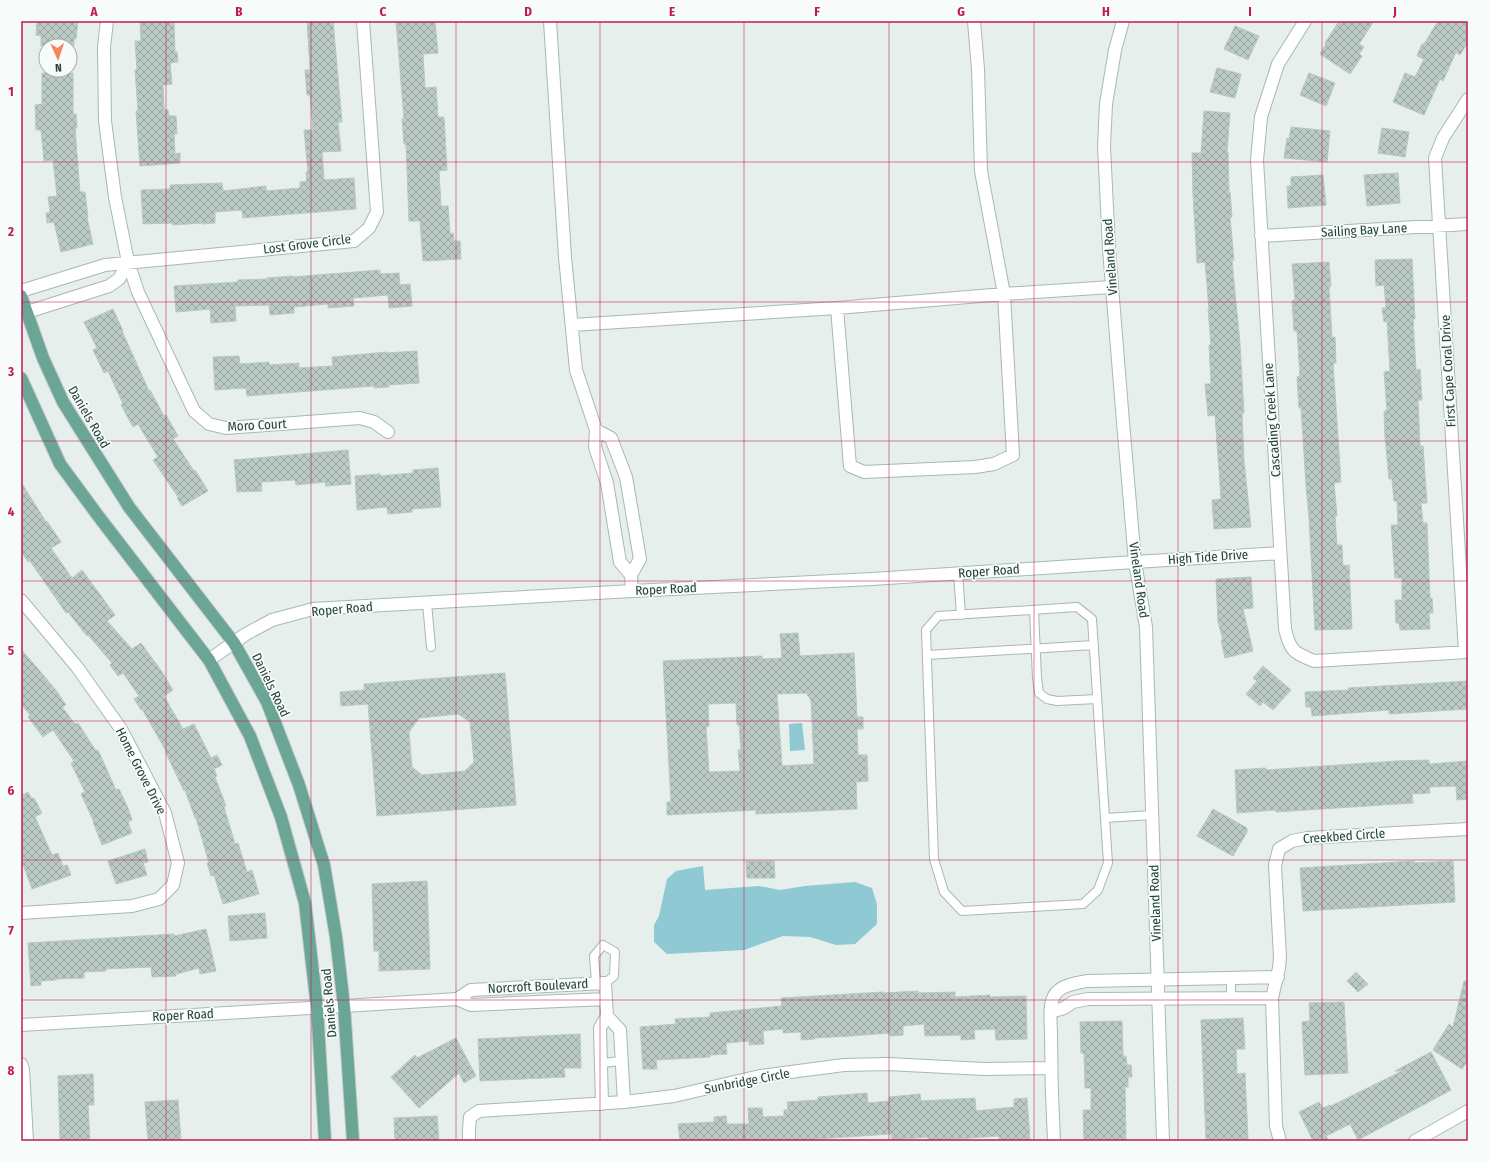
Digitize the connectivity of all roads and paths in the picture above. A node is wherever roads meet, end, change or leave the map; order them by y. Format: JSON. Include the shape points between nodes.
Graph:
{"nodes":[{"id":1,"x":108,"y":21,"type":"edge"},
{"id":2,"x":363,"y":21,"type":"edge"},
{"id":3,"x":550,"y":21,"type":"edge"},
{"id":4,"x":974,"y":21,"type":"edge"},
{"id":5,"x":1123,"y":21,"type":"edge"},
{"id":6,"x":1304,"y":21,"type":"edge"},
{"id":7,"x":1468,"y":99,"type":"edge"},
{"id":8,"x":1468,"y":224,"type":"edge"},
{"id":9,"x":1439,"y":226,"type":"junction"},
{"id":10,"x":1261,"y":236,"type":"junction"},
{"id":11,"x":128,"y":262,"type":"junction"},
{"id":12,"x":1112,"y":287,"type":"junction"},
{"id":13,"x":21,"y":291,"type":"edge"},
{"id":14,"x":1004,"y":294,"type":"junction"},
{"id":15,"x":21,"y":296,"type":"edge"},
{"id":16,"x":837,"y":308,"type":"junction"},
{"id":17,"x":24,"y":313,"type":"edge"},
{"id":18,"x":572,"y":325,"type":"junction"},
{"id":19,"x":21,"y":378,"type":"edge"},
{"id":20,"x":596,"y":430,"type":"junction"},
{"id":21,"x":388,"y":432,"type":"dead end"},
{"id":22,"x":626,"y":477,"type":"junction"},
{"id":23,"x":607,"y":483,"type":"junction"},
{"id":24,"x":1280,"y":553,"type":"junction"},
{"id":25,"x":1135,"y":562,"type":"junction"},
{"id":26,"x":958,"y":573,"type":"junction"},
{"id":27,"x":631,"y":575,"type":"junction"},
{"id":28,"x":632,"y":591,"type":"junction"},
{"id":29,"x":21,"y":600,"type":"edge"},
{"id":30,"x":427,"y":603,"type":"junction"},
{"id":31,"x":1034,"y":610,"type":"junction"},
{"id":32,"x":961,"y":615,"type":"junction"},
{"id":33,"x":234,"y":643,"type":"junction"},
{"id":34,"x":1094,"y":645,"type":"junction"},
{"id":35,"x":431,"y":647,"type":"dead end"},
{"id":36,"x":1035,"y":648,"type":"junction"},
{"id":37,"x":1466,"y":652,"type":"edge"},
{"id":38,"x":927,"y":655,"type":"junction"},
{"id":39,"x":209,"y":660,"type":"junction"},
{"id":40,"x":1097,"y":699,"type":"junction"},
{"id":41,"x":1152,"y":815,"type":"junction"},
{"id":42,"x":1105,"y":818,"type":"junction"},
{"id":43,"x":1468,"y":829,"type":"edge"},
{"id":44,"x":21,"y":912,"type":"edge"},
{"id":45,"x":1278,"y":977,"type":"junction"},
{"id":46,"x":1231,"y":979,"type":"junction"},
{"id":47,"x":1158,"y":980,"type":"junction"},
{"id":48,"x":1087,"y":981,"type":"junction"},
{"id":49,"x":1272,"y":998,"type":"junction"},
{"id":50,"x":457,"y":999,"type":"junction"},
{"id":51,"x":606,"y":999,"type":"junction"},
{"id":52,"x":1232,"y":999,"type":"junction"},
{"id":53,"x":1088,"y":1000,"type":"junction"},
{"id":54,"x":1158,"y":1000,"type":"junction"},
{"id":55,"x":344,"y":1006,"type":"junction"},
{"id":56,"x":317,"y":1007,"type":"junction"},
{"id":57,"x":1051,"y":1012,"type":"junction"},
{"id":58,"x":607,"y":1016,"type":"junction"},
{"id":59,"x":21,"y":1025,"type":"edge"},
{"id":60,"x":621,"y":1061,"type":"junction"},
{"id":61,"x":602,"y":1063,"type":"junction"},
{"id":62,"x":22,"y":1068,"type":"edge"},
{"id":63,"x":1050,"y":1068,"type":"junction"},
{"id":64,"x":624,"y":1102,"type":"junction"},
{"id":65,"x":602,"y":1104,"type":"junction"},
{"id":66,"x":1468,"y":1112,"type":"edge"},
{"id":67,"x":25,"y":1135,"type":"edge"},
{"id":68,"x":325,"y":1141,"type":"edge"},
{"id":69,"x":353,"y":1141,"type":"edge"},
{"id":70,"x":469,"y":1141,"type":"edge"},
{"id":71,"x":1054,"y":1141,"type":"edge"},
{"id":72,"x":1163,"y":1141,"type":"edge"},
{"id":73,"x":1280,"y":1141,"type":"edge"},
{"id":74,"x":1415,"y":1141,"type":"edge"}],
"edges":[{"from":1,"to":11,"type":"street","via":[[104,47],[105,121],[115,197]]},
{"from":2,"to":11,"type":"street","name":"Lost Grove Circle","via":[[377,212],[370,228],[354,241]]},
{"from":3,"to":18,"type":"street","via":[[565,257]]},
{"from":4,"to":14,"type":"street","via":[[981,171]]},
{"from":5,"to":12,"type":"street","name":"Vineland Road","via":[[1115,50],[1106,104],[1104,146]]},
{"from":6,"to":10,"type":"street","name":"Cascading Creek Lane","via":[[1278,64],[1261,117],[1257,160]]},
{"from":7,"to":9,"type":"street","name":"First Cape Coral Drive","via":[[1443,138],[1435,158]]},
{"from":8,"to":9,"type":"street","name":"Sailing Bay Lane"},
{"from":9,"to":10,"type":"street","name":"Sailing Bay Lane"},
{"from":9,"to":37,"type":"street","name":"First Cape Coral Drive"},
{"from":10,"to":24,"type":"street","name":"Cascading Creek Lane"},
{"from":11,"to":13,"type":"street","name":"Lost Grove Circle","via":[[105,265]]},
{"from":11,"to":17,"type":"street","via":[[119,279],[109,286]]},
{"from":11,"to":21,"type":"street","name":"Moro Court","via":[[138,292],[194,411],[209,424],[226,428],[360,418],[374,422]]},
{"from":12,"to":14,"type":"street"},
{"from":12,"to":25,"type":"street","name":"Vineland Road"},
{"from":14,"to":16,"type":"street"},
{"from":14,"to":16,"type":"street","via":[[1013,454],[994,464],[975,467],[864,472],[850,466]]},
{"from":15,"to":17,"type":"main road","name":"Daniels Road"},
{"from":16,"to":18,"type":"street"},
{"from":17,"to":33,"type":"main road","name":"Daniels Road","via":[[63,402],[90,447],[129,507]]},
{"from":18,"to":20,"type":"street","via":[[576,370]]},
{"from":19,"to":39,"type":"main road","name":"Daniels Road","via":[[60,464]]},
{"from":20,"to":22,"type":"street","via":[[611,438]]},
{"from":20,"to":23,"type":"street","via":[[594,447]]},
{"from":22,"to":23,"type":"street"},
{"from":22,"to":27,"type":"street","via":[[640,559]]},
{"from":23,"to":27,"type":"street","via":[[620,562]]},
{"from":24,"to":25,"type":"street","name":"High Tide Drive"},
{"from":24,"to":37,"type":"street","name":"Cascading Creek Lane","via":[[1285,629],[1288,644],[1298,655],[1314,661]]},
{"from":25,"to":26,"type":"street","name":"Roper Road"},
{"from":25,"to":41,"type":"street","name":"Vineland Road","via":[[1146,627]]},
{"from":26,"to":28,"type":"street","name":"Roper Road","via":[[872,580]]},
{"from":26,"to":32,"type":"lane"},
{"from":27,"to":28,"type":"street"},
{"from":28,"to":30,"type":"street","name":"Roper Road"},
{"from":29,"to":44,"type":"street","name":"Home Grove Drive","via":[[77,667],[121,729],[165,813],[178,863],[173,885],[159,898],[132,906]]},
{"from":30,"to":33,"type":"street","name":"Roper Road","via":[[312,609],[272,620]]},
{"from":30,"to":35,"type":"lane"},
{"from":31,"to":32,"type":"lane"},
{"from":31,"to":34,"type":"lane","via":[[1077,607],[1092,619]]},
{"from":31,"to":36,"type":"lane"},
{"from":32,"to":38,"type":"lane","via":[[938,616],[926,630]]},
{"from":33,"to":39,"type":"street","name":"Roper Road"},
{"from":33,"to":55,"type":"main road","name":"Daniels Road","via":[[267,702],[299,785],[324,865]]},
{"from":34,"to":36,"type":"lane"},
{"from":34,"to":40,"type":"lane"},
{"from":36,"to":38,"type":"lane"},
{"from":36,"to":40,"type":"lane","via":[[1039,693],[1047,699],[1057,701]]},
{"from":38,"to":42,"type":"lane","via":[[934,859],[944,892],[962,911],[1083,904],[1098,890],[1108,863]]},
{"from":39,"to":56,"type":"main road","name":"Daniels Road","via":[[250,736],[281,817],[305,903]]},
{"from":40,"to":42,"type":"lane"},
{"from":41,"to":42,"type":"lane"},
{"from":41,"to":47,"type":"street","name":"Vineland Road"},
{"from":43,"to":45,"type":"street","name":"Creekbed Circle","via":[[1307,838],[1292,841],[1279,850],[1275,865],[1280,956]]},
{"from":45,"to":46,"type":"street"},
{"from":45,"to":49,"type":"street","name":"Creekbed Circle"},
{"from":46,"to":47,"type":"street"},
{"from":46,"to":52,"type":"lane"},
{"from":47,"to":48,"type":"street"},
{"from":47,"to":54,"type":"street","name":"Vineland Road"},
{"from":48,"to":53,"type":"street"},
{"from":48,"to":57,"type":"street","via":[[1067,985],[1059,990],[1052,1000]]},
{"from":49,"to":52,"type":"street"},
{"from":49,"to":73,"type":"street","name":"Creekbed Circle","via":[[1276,1126]]},
{"from":50,"to":51,"type":"street","name":"Norcroft Boulevard","via":[[471,1005]]},
{"from":50,"to":51,"type":"street","name":"Norcroft Boulevard","via":[[471,990],[601,983]]},
{"from":50,"to":55,"type":"street","name":"Norcroft Boulevard"},
{"from":51,"to":58,"type":"street","name":"Norcroft Boulevard"},
{"from":52,"to":54,"type":"street"},
{"from":53,"to":54,"type":"street"},
{"from":53,"to":57,"type":"street","via":[[1073,1002]]},
{"from":54,"to":72,"type":"street","name":"Vineland Road"},
{"from":55,"to":56,"type":"street","name":"Roper Road"},
{"from":55,"to":69,"type":"main road","name":"Daniels Road"},
{"from":56,"to":59,"type":"street","name":"Roper Road"},
{"from":56,"to":68,"type":"main road","name":"Daniels Road"},
{"from":57,"to":63,"type":"street"},
{"from":58,"to":60,"type":"street","via":[[620,1030]]},
{"from":58,"to":61,"type":"street","name":"Norcroft Boulevard","via":[[600,1028]]},
{"from":60,"to":61,"type":"lane"},
{"from":60,"to":64,"type":"street"},
{"from":61,"to":65,"type":"street","name":"Norcroft Boulevard"},
{"from":62,"to":67,"type":"street"},
{"from":63,"to":64,"type":"street","name":"Sunbridge Circle","via":[[984,1069],[844,1064],[760,1076],[674,1096]]},
{"from":63,"to":71,"type":"street"},
{"from":64,"to":65,"type":"street","name":"Sunbridge Circle"},
{"from":65,"to":70,"type":"street","name":"Sunbridge Circle","via":[[479,1110],[470,1117]]},
{"from":66,"to":74,"type":"street"}]}
